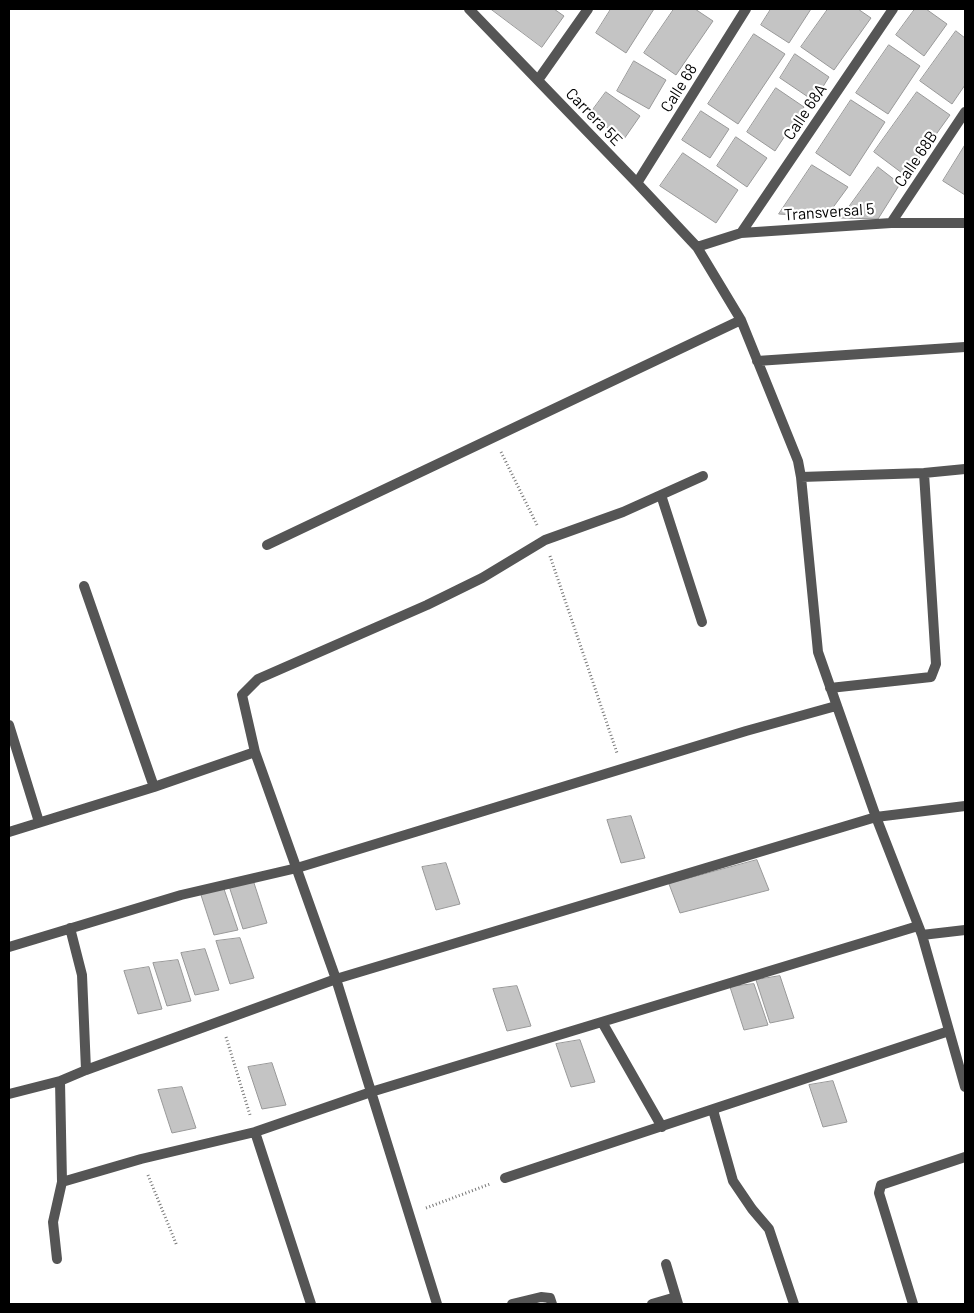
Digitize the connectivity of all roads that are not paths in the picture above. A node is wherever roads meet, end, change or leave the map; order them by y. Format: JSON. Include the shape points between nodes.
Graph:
{"nodes":[{"id":1,"x":468,"y":9,"type":"edge"},
{"id":2,"x":588,"y":9,"type":"edge"},
{"id":3,"x":746,"y":9,"type":"edge"},
{"id":4,"x":893,"y":9,"type":"edge"},
{"id":5,"x":538,"y":80,"type":"junction"},
{"id":6,"x":965,"y":112,"type":"edge"},
{"id":7,"x":638,"y":183,"type":"junction"},
{"id":8,"x":965,"y":222,"type":"edge"},
{"id":9,"x":891,"y":223,"type":"junction"},
{"id":10,"x":741,"y":232,"type":"junction"},
{"id":11,"x":697,"y":247,"type":"junction"},
{"id":12,"x":740,"y":320,"type":"junction"},
{"id":13,"x":965,"y":347,"type":"edge"},
{"id":14,"x":757,"y":361,"type":"junction"},
{"id":15,"x":965,"y":470,"type":"edge"},
{"id":16,"x":924,"y":473,"type":"junction"},
{"id":17,"x":702,"y":476,"type":"dead end"},
{"id":18,"x":802,"y":477,"type":"junction"},
{"id":19,"x":661,"y":495,"type":"junction"},
{"id":20,"x":267,"y":545,"type":"dead end"},
{"id":21,"x":84,"y":586,"type":"dead end"},
{"id":22,"x":702,"y":622,"type":"dead end"},
{"id":23,"x":830,"y":688,"type":"junction"},
{"id":24,"x":836,"y":706,"type":"junction"},
{"id":25,"x":9,"y":725,"type":"edge"},
{"id":26,"x":255,"y":752,"type":"junction"},
{"id":27,"x":154,"y":787,"type":"junction"},
{"id":28,"x":965,"y":806,"type":"edge"},
{"id":29,"x":876,"y":817,"type":"junction"},
{"id":30,"x":39,"y":822,"type":"junction"},
{"id":31,"x":9,"y":832,"type":"edge"},
{"id":32,"x":297,"y":868,"type":"junction"},
{"id":33,"x":70,"y":928,"type":"junction"},
{"id":34,"x":965,"y":930,"type":"edge"},
{"id":35,"x":920,"y":931,"type":"junction"},
{"id":36,"x":9,"y":947,"type":"edge"},
{"id":37,"x":336,"y":979,"type":"junction"},
{"id":38,"x":602,"y":1022,"type":"junction"},
{"id":39,"x":949,"y":1032,"type":"junction"},
{"id":40,"x":86,"y":1070,"type":"junction"},
{"id":41,"x":60,"y":1082,"type":"junction"},
{"id":42,"x":965,"y":1087,"type":"edge"},
{"id":43,"x":371,"y":1092,"type":"junction"},
{"id":44,"x":9,"y":1094,"type":"edge"},
{"id":45,"x":713,"y":1110,"type":"junction"},
{"id":46,"x":662,"y":1127,"type":"junction"},
{"id":47,"x":255,"y":1132,"type":"junction"},
{"id":48,"x":965,"y":1158,"type":"edge"},
{"id":49,"x":505,"y":1178,"type":"road end"},
{"id":50,"x":62,"y":1182,"type":"junction"},
{"id":51,"x":57,"y":1259,"type":"dead end"},
{"id":52,"x":666,"y":1264,"type":"dead end"},
{"id":53,"x":677,"y":1301,"type":"edge"},
{"id":54,"x":311,"y":1304,"type":"edge"},
{"id":55,"x":437,"y":1304,"type":"edge"},
{"id":56,"x":512,"y":1304,"type":"edge"},
{"id":57,"x":552,"y":1304,"type":"edge"},
{"id":58,"x":652,"y":1304,"type":"edge"},
{"id":59,"x":794,"y":1304,"type":"edge"},
{"id":60,"x":913,"y":1304,"type":"edge"}],
"edges":[{"from":1,"to":5,"type":"street","name":"Carrera 5E"},
{"from":2,"to":5,"type":"street"},
{"from":3,"to":7,"type":"street","name":"Calle 68"},
{"from":4,"to":10,"type":"street","name":"Calle 68A"},
{"from":5,"to":7,"type":"street","name":"Carrera 5E"},
{"from":6,"to":9,"type":"street","name":"Calle 68B"},
{"from":7,"to":11,"type":"street","name":"Carrera 5E"},
{"from":8,"to":9,"type":"street","name":"Transversal 5"},
{"from":9,"to":10,"type":"street","name":"Transversal 5"},
{"from":10,"to":11,"type":"street","name":"Transversal 5"},
{"from":11,"to":12,"type":"street","name":"Carrera 5E"},
{"from":12,"to":14,"type":"street","name":"Carrera 5E"},
{"from":12,"to":20,"type":"street"},
{"from":13,"to":14,"type":"street"},
{"from":14,"to":18,"type":"street","name":"Carrera 5E"},
{"from":15,"to":16,"type":"street"},
{"from":16,"to":18,"type":"street"},
{"from":16,"to":23,"type":"street","via":[[936,664],[931,677]]},
{"from":17,"to":19,"type":"street"},
{"from":18,"to":23,"type":"street","name":"Carrera 5E","via":[[818,652]]},
{"from":19,"to":22,"type":"street"},
{"from":19,"to":26,"type":"street","via":[[545,540],[482,578],[427,605],[258,679],[242,695]]},
{"from":21,"to":27,"type":"street"},
{"from":23,"to":24,"type":"street","name":"Carrera 5E"},
{"from":24,"to":29,"type":"street","name":"Carrera 5E"},
{"from":24,"to":32,"type":"street"},
{"from":25,"to":30,"type":"street"},
{"from":26,"to":27,"type":"street"},
{"from":26,"to":32,"type":"street"},
{"from":27,"to":30,"type":"street"},
{"from":28,"to":29,"type":"street"},
{"from":29,"to":35,"type":"street","name":"Carrera 5E"},
{"from":29,"to":37,"type":"street"},
{"from":30,"to":31,"type":"street"},
{"from":32,"to":33,"type":"street","via":[[181,895]]},
{"from":32,"to":37,"type":"street"},
{"from":33,"to":36,"type":"street"},
{"from":33,"to":40,"type":"street","via":[[82,976]]},
{"from":34,"to":35,"type":"street"},
{"from":35,"to":38,"type":"street"},
{"from":35,"to":39,"type":"street","name":"Carrera 5E"},
{"from":37,"to":40,"type":"street"},
{"from":37,"to":43,"type":"street"},
{"from":38,"to":43,"type":"street"},
{"from":38,"to":46,"type":"street"},
{"from":39,"to":42,"type":"street","name":"Carrera 5E"},
{"from":39,"to":45,"type":"street"},
{"from":40,"to":41,"type":"street"},
{"from":41,"to":44,"type":"street"},
{"from":41,"to":50,"type":"street"},
{"from":43,"to":47,"type":"street"},
{"from":43,"to":55,"type":"street"},
{"from":45,"to":46,"type":"street"},
{"from":45,"to":59,"type":"street","via":[[733,1182],[770,1229]]},
{"from":46,"to":49,"type":"street"},
{"from":47,"to":50,"type":"street"},
{"from":47,"to":54,"type":"street"},
{"from":48,"to":60,"type":"street","via":[[881,1185],[879,1193]]},
{"from":50,"to":51,"type":"street","via":[[54,1222]]},
{"from":52,"to":53,"type":"street"},
{"from":53,"to":58,"type":"street"},
{"from":56,"to":57,"type":"street","via":[[540,1297],[550,1298]]}]}
